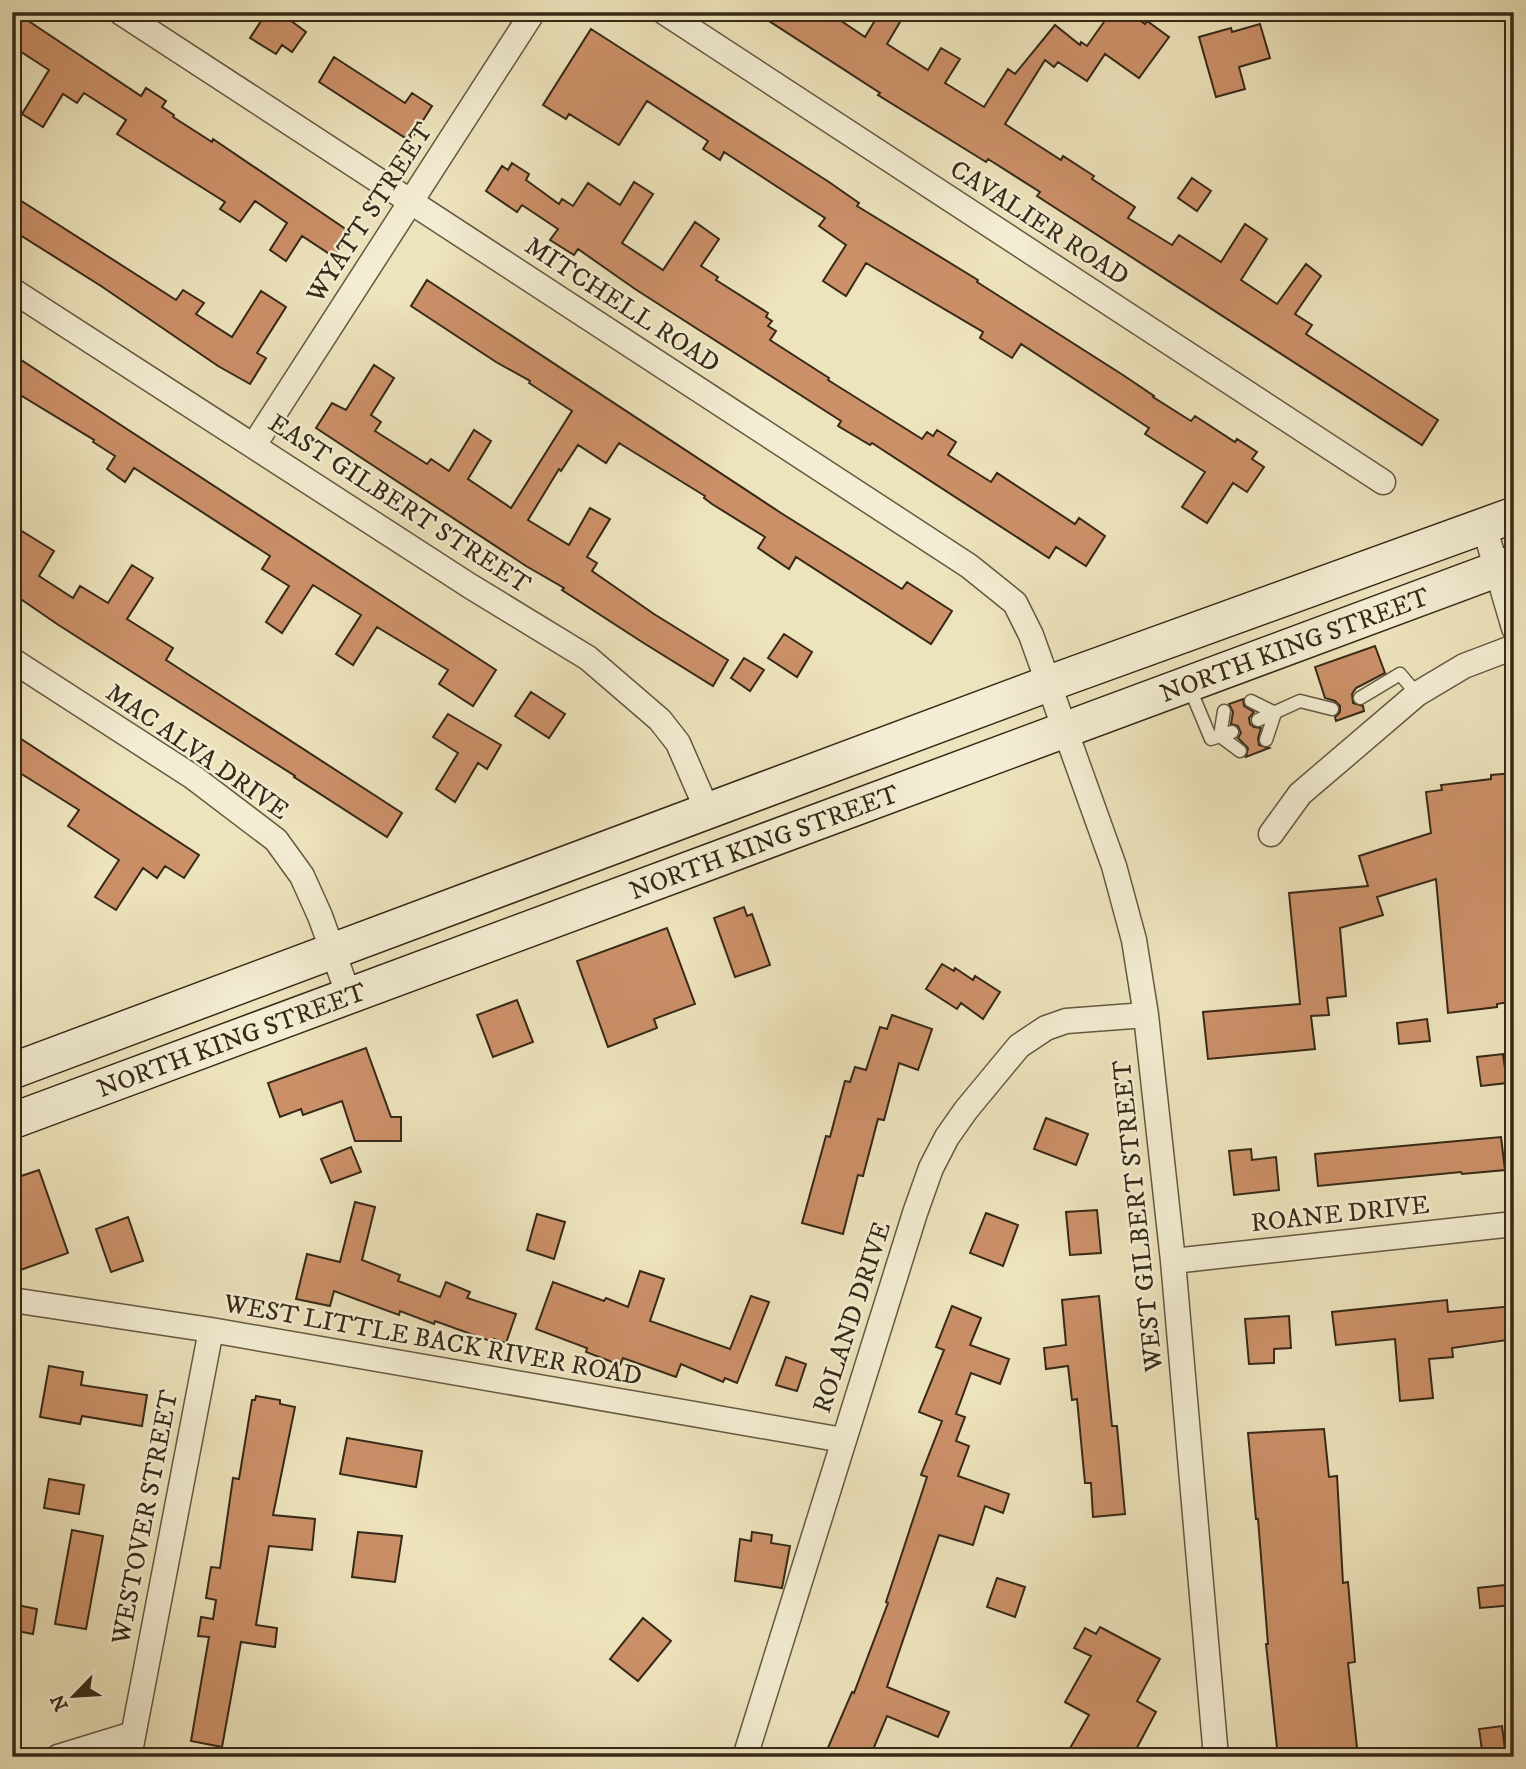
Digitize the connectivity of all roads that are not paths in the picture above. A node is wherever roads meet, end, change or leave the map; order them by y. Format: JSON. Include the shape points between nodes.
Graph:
{"nodes":[{"id":1,"x":120,"y":12,"type":"edge"},
{"id":2,"x":533,"y":12,"type":"edge"},
{"id":3,"x":664,"y":12,"type":"edge"},
{"id":4,"x":411,"y":201,"type":"junction"},
{"id":5,"x":12,"y":290,"type":"edge"},
{"id":6,"x":254,"y":444,"type":"junction"},
{"id":7,"x":1383,"y":482,"type":"dead end"},
{"id":8,"x":1499,"y":520,"type":"edge"},
{"id":9,"x":1505,"y":566,"type":"edge"},
{"id":10,"x":1514,"y":628,"type":"edge"},
{"id":11,"x":1514,"y":647,"type":"edge"},
{"id":12,"x":12,"y":660,"type":"edge"},
{"id":13,"x":1050,"y":683,"type":"junction"},
{"id":14,"x":1188,"y":684,"type":"junction"},
{"id":15,"x":1417,"y":694,"type":"junction"},
{"id":16,"x":1360,"y":698,"type":"dead end"},
{"id":17,"x":1251,"y":701,"type":"dead end"},
{"id":18,"x":1332,"y":709,"type":"dead end"},
{"id":19,"x":1224,"y":711,"type":"dead end"},
{"id":20,"x":1275,"y":713,"type":"junction"},
{"id":21,"x":1258,"y":720,"type":"dead end"},
{"id":22,"x":1067,"y":729,"type":"junction"},
{"id":23,"x":1226,"y":734,"type":"junction"},
{"id":24,"x":1266,"y":740,"type":"dead end"},
{"id":25,"x":1240,"y":751,"type":"dead end"},
{"id":26,"x":708,"y":812,"type":"junction"},
{"id":27,"x":1271,"y":834,"type":"dead end"},
{"id":28,"x":333,"y":951,"type":"junction"},
{"id":29,"x":349,"y":996,"type":"junction"},
{"id":30,"x":1146,"y":1015,"type":"junction"},
{"id":31,"x":12,"y":1071,"type":"edge"},
{"id":32,"x":12,"y":1121,"type":"edge"},
{"id":33,"x":1514,"y":1224,"type":"edge"},
{"id":34,"x":1173,"y":1261,"type":"junction"},
{"id":35,"x":12,"y":1300,"type":"edge"},
{"id":36,"x":211,"y":1330,"type":"junction"},
{"id":37,"x":843,"y":1440,"type":"junction"},
{"id":38,"x":131,"y":1745,"type":"edge"},
{"id":39,"x":58,"y":1757,"type":"edge"},
{"id":40,"x":745,"y":1757,"type":"edge"},
{"id":41,"x":1216,"y":1757,"type":"edge"}],
"edges":[{"from":1,"to":4,"type":"street","name":"MITCHELL ROAD"},
{"from":2,"to":4,"type":"street","name":"WYATT STREET"},
{"from":3,"to":7,"type":"street","name":"CAVALIER ROAD"},
{"from":4,"to":6,"type":"street","name":"WYATT STREET"},
{"from":4,"to":13,"type":"street","name":"MITCHELL ROAD","via":[[989,580],[1015,603]]},
{"from":5,"to":6,"type":"street","name":"EAST GILBERT STREET"},
{"from":6,"to":26,"type":"street","name":"EAST GILBERT STREET","via":[[470,586],[588,657],[660,720],[678,743]]},
{"from":8,"to":9,"type":"street"},
{"from":8,"to":13,"type":"main road","name":"NORTH KING STREET"},
{"from":9,"to":10,"type":"street"},
{"from":9,"to":14,"type":"main road","name":"NORTH KING STREET"},
{"from":11,"to":15,"type":"street","via":[[1464,667]]},
{"from":12,"to":28,"type":"street","name":"MAC ALVA DRIVE","via":[[193,777],[276,840],[302,876]]},
{"from":13,"to":22,"type":"street","name":"WEST GILBERT STREET"},
{"from":13,"to":26,"type":"main road","name":"NORTH KING STREET"},
{"from":14,"to":22,"type":"main road","name":"NORTH KING STREET"},
{"from":14,"to":23,"type":"lane","via":[[1211,739]]},
{"from":15,"to":16,"type":"lane","via":[[1400,674]]},
{"from":15,"to":27,"type":"street","via":[[1300,794]]},
{"from":17,"to":20,"type":"lane"},
{"from":18,"to":20,"type":"lane","via":[[1300,701]]},
{"from":19,"to":23,"type":"lane"},
{"from":20,"to":21,"type":"lane"},
{"from":20,"to":24,"type":"lane"},
{"from":22,"to":29,"type":"main road","name":"NORTH KING STREET"},
{"from":22,"to":30,"type":"street","name":"WEST GILBERT STREET","via":[[1125,901]]},
{"from":23,"to":25,"type":"lane"},
{"from":26,"to":28,"type":"main road","name":"NORTH KING STREET"},
{"from":28,"to":29,"type":"street","name":"MAC ALVA DRIVE"},
{"from":28,"to":31,"type":"main road","name":"NORTH KING STREET"},
{"from":29,"to":32,"type":"main road","name":"NORTH KING STREET"},
{"from":30,"to":34,"type":"street","name":"WEST GILBERT STREET"},
{"from":30,"to":37,"type":"street","name":"ROLAND DRIVE","via":[[1066,1021],[1046,1028],[1019,1046],[966,1110],[931,1168]]},
{"from":33,"to":34,"type":"street","name":"ROANE DRIVE"},
{"from":34,"to":41,"type":"street","name":"WEST GILBERT STREET"},
{"from":35,"to":36,"type":"street","name":"WEST LITTLE BACK RIVER ROAD"},
{"from":36,"to":37,"type":"street","name":"WEST LITTLE BACK RIVER ROAD"},
{"from":36,"to":38,"type":"street","name":"WESTOVER STREET"},
{"from":37,"to":40,"type":"street","name":"ROLAND DRIVE"},
{"from":38,"to":39,"type":"street"}]}
